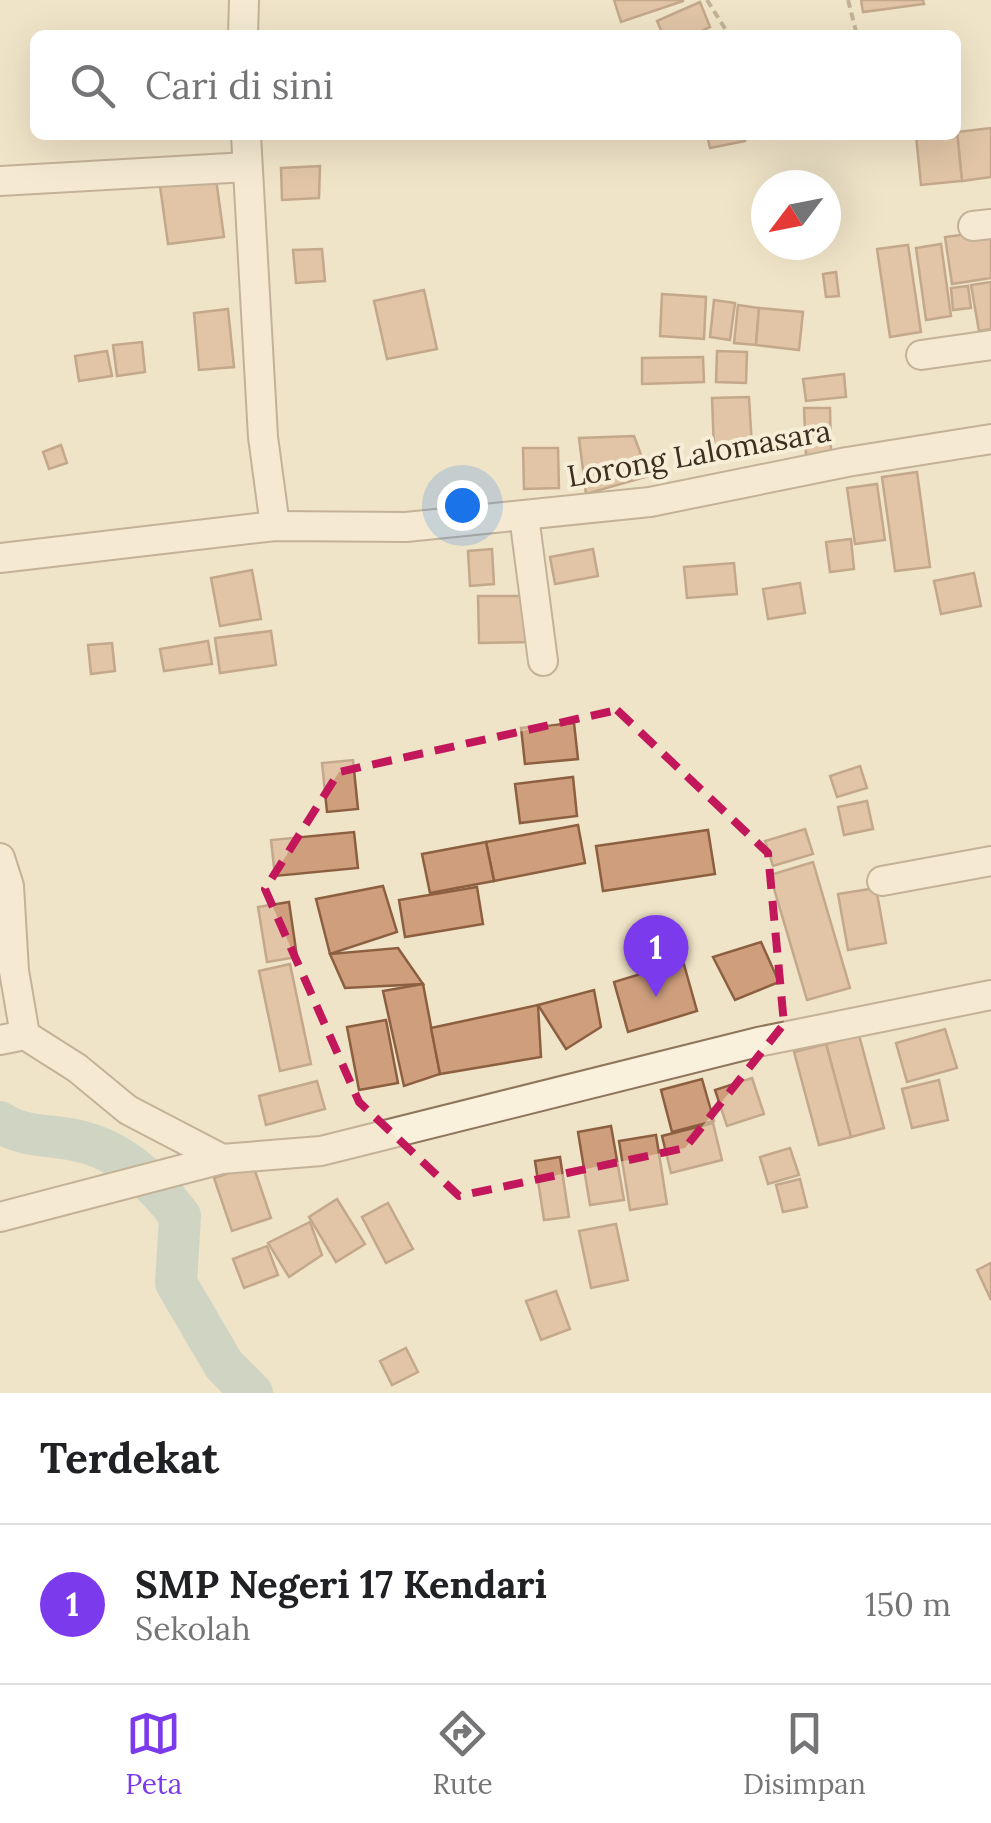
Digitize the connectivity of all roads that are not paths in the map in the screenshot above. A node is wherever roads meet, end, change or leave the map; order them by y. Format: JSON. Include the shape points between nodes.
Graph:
{"nodes":[{"id":1,"x":244,"y":0,"type":"edge"},
{"id":2,"x":244,"y":30,"type":"edge"},
{"id":3,"x":246,"y":140,"type":"edge"},
{"id":4,"x":247,"y":166,"type":"junction"},
{"id":5,"x":0,"y":181,"type":"edge"},
{"id":6,"x":991,"y":345,"type":"edge"},
{"id":7,"x":921,"y":355,"type":"dead end"},
{"id":8,"x":991,"y":439,"type":"edge"},
{"id":9,"x":524,"y":516,"type":"junction"},
{"id":10,"x":274,"y":526,"type":"junction"},
{"id":11,"x":0,"y":558,"type":"edge"},
{"id":12,"x":543,"y":661,"type":"dead end"},
{"id":13,"x":0,"y":858,"type":"edge"},
{"id":14,"x":991,"y":860,"type":"edge"},
{"id":15,"x":882,"y":881,"type":"dead end"},
{"id":16,"x":6,"y":940,"type":"edge"},
{"id":17,"x":991,"y":996,"type":"edge"},
{"id":18,"x":12,"y":1037,"type":"edge"},
{"id":19,"x":222,"y":1160,"type":"junction"},
{"id":20,"x":0,"y":1217,"type":"edge"}],
"edges":[{"from":1,"to":2,"type":"street"},
{"from":3,"to":4,"type":"street"},
{"from":4,"to":5,"type":"street"},
{"from":4,"to":10,"type":"street"},
{"from":6,"to":7,"type":"street"},
{"from":8,"to":9,"type":"street","name":"Lorong Lalomasara","via":[[650,502]]},
{"from":9,"to":10,"type":"street","name":"Lorong Lalomasara","via":[[406,527]]},
{"from":9,"to":12,"type":"street"},
{"from":10,"to":11,"type":"street","name":"Lorong Lalomasara"},
{"from":13,"to":16,"type":"street","via":[[10,886]]},
{"from":14,"to":15,"type":"street"},
{"from":16,"to":18,"type":"street"},
{"from":17,"to":19,"type":"street","via":[[758,1042],[322,1151]]},
{"from":18,"to":19,"type":"street","via":[[77,1068],[128,1110]]},
{"from":19,"to":20,"type":"street"}]}
